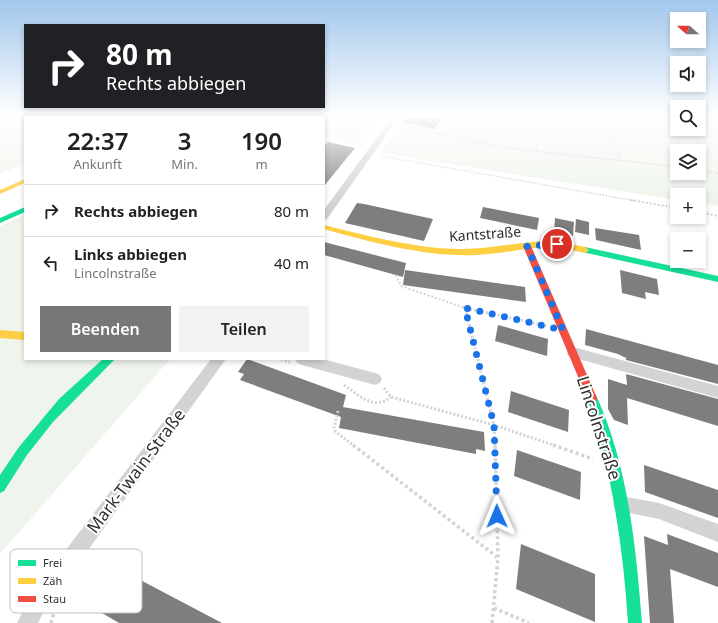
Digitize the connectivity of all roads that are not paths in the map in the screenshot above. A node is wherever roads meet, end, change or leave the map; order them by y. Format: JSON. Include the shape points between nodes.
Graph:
{"nodes":[{"id":1,"x":374,"y":146,"type":"edge"},
{"id":2,"x":24,"y":181,"type":"edge"},
{"id":3,"x":0,"y":192,"type":"edge"},
{"id":4,"x":24,"y":209,"type":"edge"},
{"id":5,"x":325,"y":216,"type":"edge"},
{"id":6,"x":0,"y":221,"type":"edge"},
{"id":7,"x":325,"y":228,"type":"edge"},
{"id":8,"x":527,"y":246,"type":"junction"},
{"id":9,"x":718,"y":279,"type":"edge"},
{"id":10,"x":0,"y":334,"type":"edge"},
{"id":11,"x":24,"y":336,"type":"edge"},
{"id":12,"x":573,"y":352,"type":"junction"},
{"id":13,"x":109,"y":360,"type":"edge"},
{"id":14,"x":218,"y":360,"type":"edge"},
{"id":15,"x":306,"y":360,"type":"edge"},
{"id":16,"x":375,"y":379,"type":"road end"},
{"id":17,"x":718,"y":392,"type":"edge"},
{"id":18,"x":0,"y":487,"type":"edge"},
{"id":19,"x":621,"y":504,"type":"junction"},
{"id":20,"x":718,"y":533,"type":"edge"},
{"id":21,"x":78,"y":549,"type":"edge"},
{"id":22,"x":32,"y":613,"type":"edge"},
{"id":23,"x":27,"y":623,"type":"edge"},
{"id":24,"x":635,"y":623,"type":"edge"}],
"edges":[{"from":1,"to":5,"type":"street"},
{"from":2,"to":3,"type":"main road"},
{"from":4,"to":6,"type":"main road"},
{"from":7,"to":8,"type":"main road","name":"Kantstraße","via":[[389,244],[432,251],[479,252]]},
{"from":8,"to":9,"type":"main road","name":"Kantstraße","via":[[565,246]]},
{"from":8,"to":12,"type":"main road","name":"Lincolnstraße"},
{"from":10,"to":11,"type":"main road"},
{"from":12,"to":17,"type":"street","name":"Lincolnstraße"},
{"from":12,"to":19,"type":"main road","name":"Lincolnstraße","via":[[594,403],[613,466]]},
{"from":13,"to":18,"type":"main road","via":[[82,382],[50,416],[19,456]]},
{"from":14,"to":21,"type":"street","name":"Mark-Twain-Straße"},
{"from":15,"to":16,"type":"street"},
{"from":19,"to":20,"type":"street","via":[[659,511]]},
{"from":19,"to":24,"type":"main road","name":"Lincolnstraße","via":[[629,546]]},
{"from":22,"to":23,"type":"street","name":"Mark-Twain-Straße"}]}
